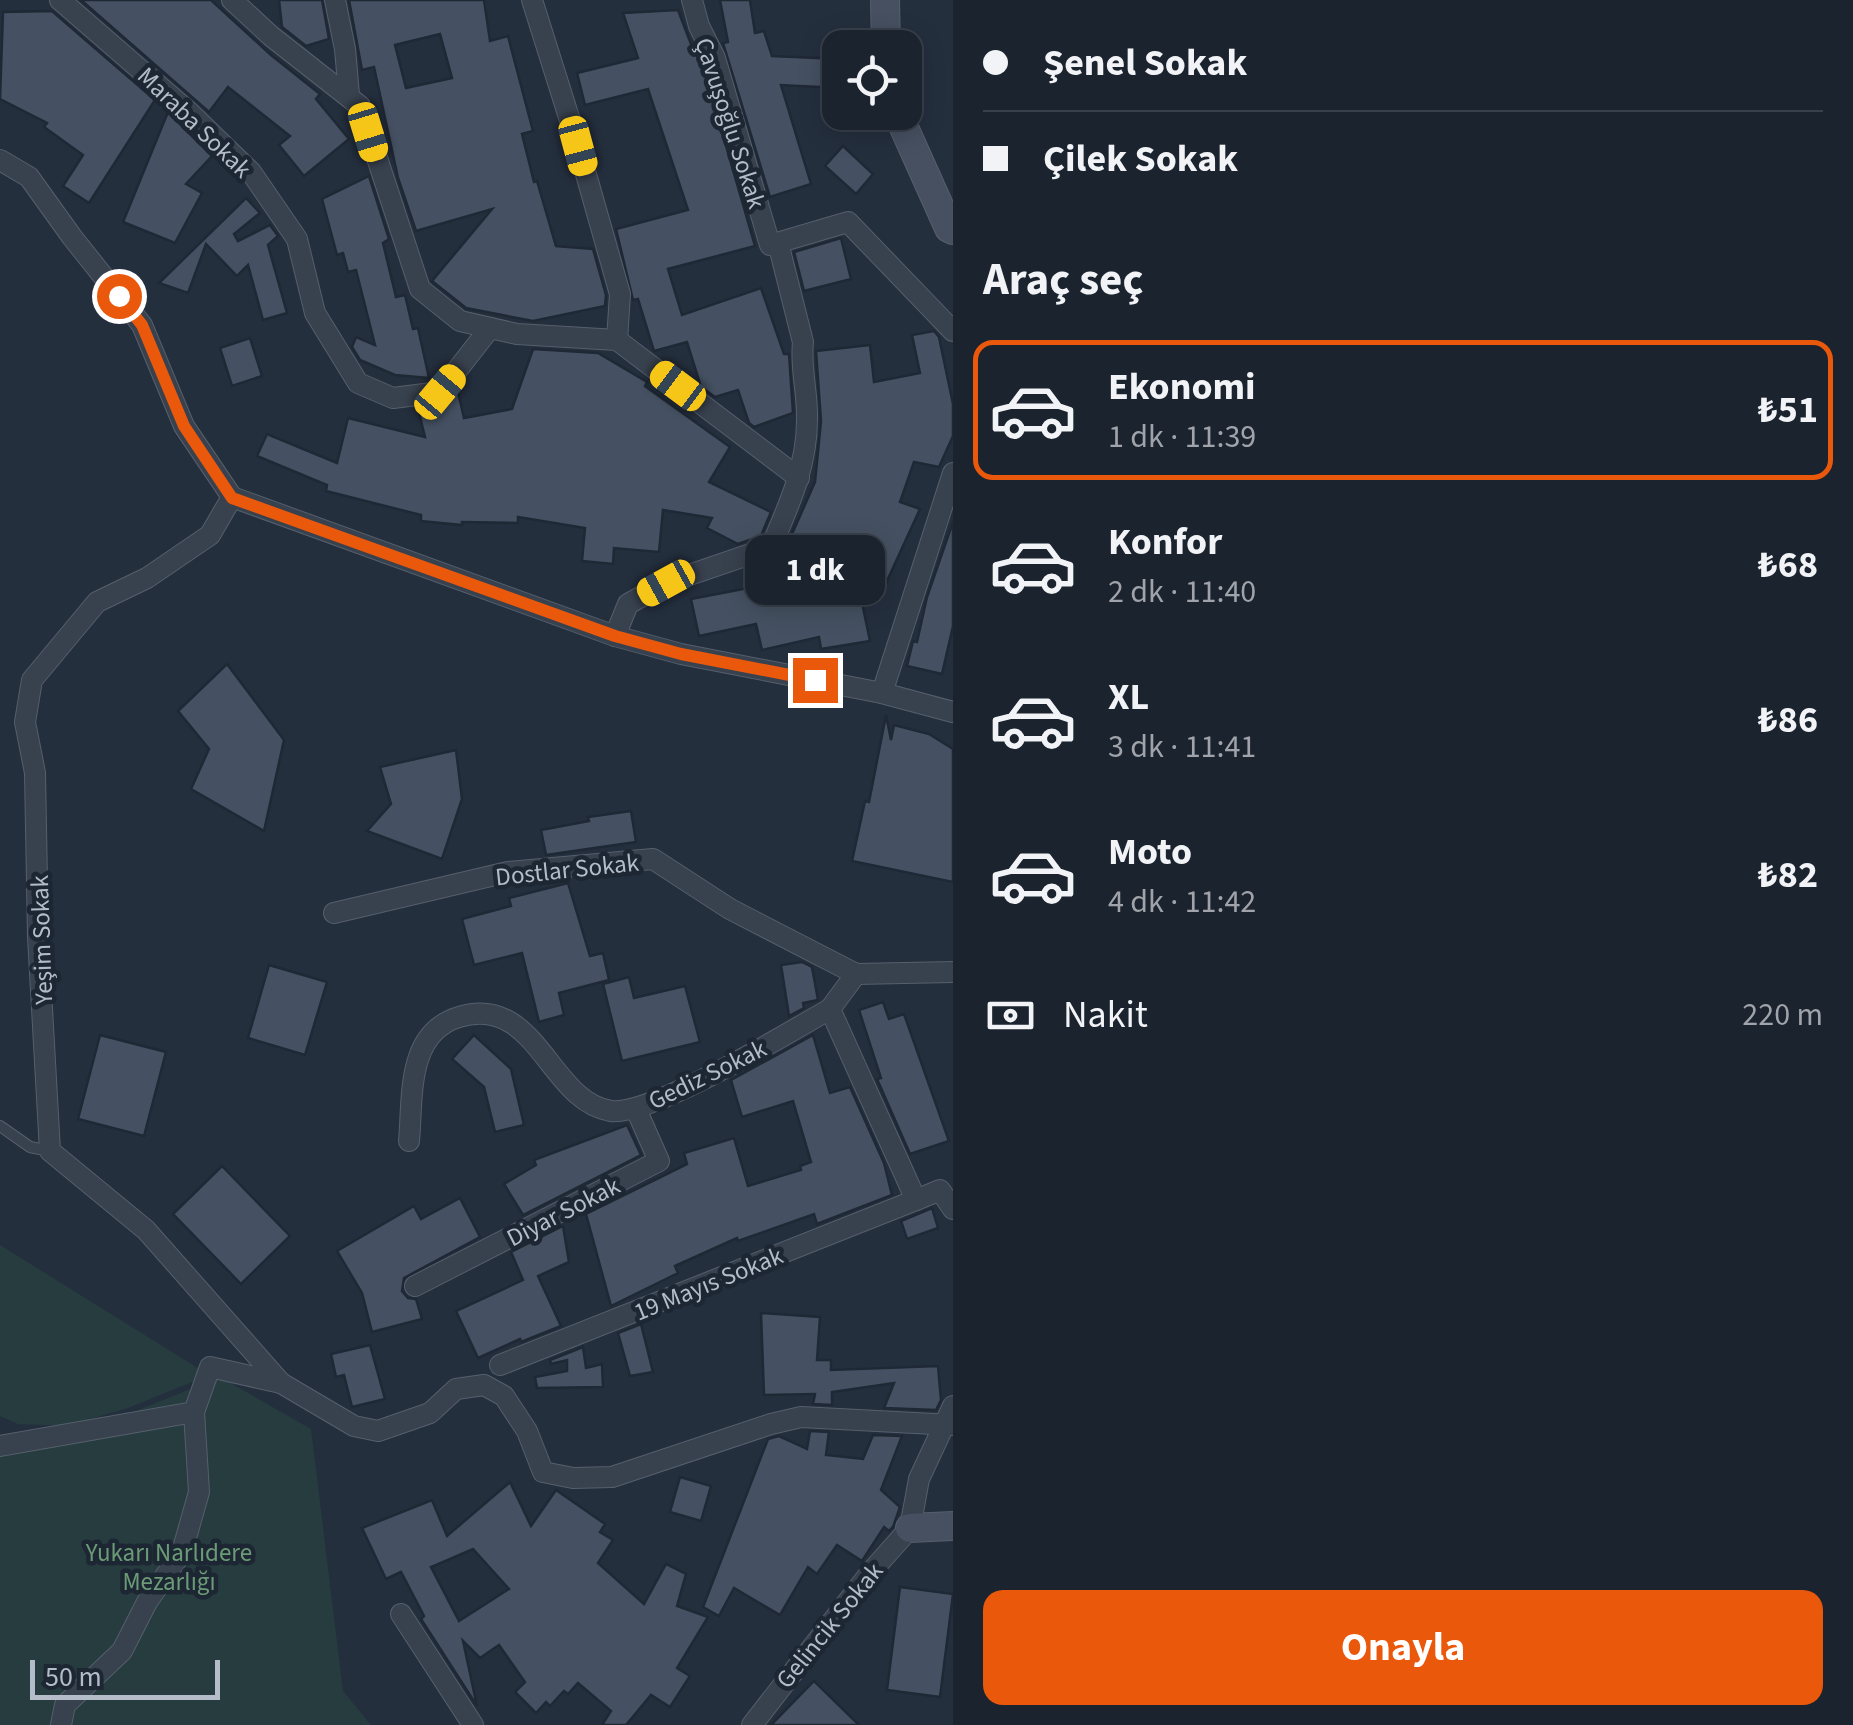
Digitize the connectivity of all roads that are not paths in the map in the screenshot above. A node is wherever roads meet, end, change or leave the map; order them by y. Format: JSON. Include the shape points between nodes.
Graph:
{"nodes":[{"id":1,"x":60,"y":0,"type":"edge"},
{"id":2,"x":232,"y":0,"type":"edge"},
{"id":3,"x":334,"y":0,"type":"edge"},
{"id":4,"x":532,"y":0,"type":"edge"},
{"id":5,"x":692,"y":0,"type":"edge"},
{"id":6,"x":884,"y":0,"type":"edge"},
{"id":7,"x":885,"y":30,"type":"edge"},
{"id":8,"x":349,"y":95,"type":"junction"},
{"id":9,"x":905,"y":130,"type":"edge"},
{"id":10,"x":0,"y":160,"type":"edge"},
{"id":11,"x":953,"y":230,"type":"edge"},
{"id":12,"x":774,"y":244,"type":"junction"},
{"id":13,"x":490,"y":328,"type":"junction"},
{"id":14,"x":953,"y":331,"type":"edge"},
{"id":15,"x":617,"y":340,"type":"junction"},
{"id":16,"x":953,"y":473,"type":"edge"},
{"id":17,"x":799,"y":478,"type":"junction"},
{"id":18,"x":232,"y":498,"type":"junction"},
{"id":19,"x":615,"y":636,"type":"junction"},
{"id":20,"x":882,"y":694,"type":"junction"},
{"id":21,"x":953,"y":712,"type":"edge"},
{"id":22,"x":334,"y":913,"type":"dead end"},
{"id":23,"x":953,"y":972,"type":"edge"},
{"id":24,"x":856,"y":974,"type":"junction"},
{"id":25,"x":830,"y":1009,"type":"junction"},
{"id":26,"x":636,"y":1109,"type":"junction"},
{"id":27,"x":0,"y":1126,"type":"edge"},
{"id":28,"x":410,"y":1141,"type":"dead end"},
{"id":29,"x":50,"y":1151,"type":"junction"},
{"id":30,"x":916,"y":1200,"type":"junction"},
{"id":31,"x":953,"y":1209,"type":"edge"},
{"id":32,"x":415,"y":1286,"type":"dead end"},
{"id":33,"x":500,"y":1365,"type":"dead end"},
{"id":34,"x":281,"y":1384,"type":"junction"},
{"id":35,"x":194,"y":1412,"type":"junction"},
{"id":36,"x":951,"y":1418,"type":"edge"},
{"id":37,"x":0,"y":1446,"type":"edge"},
{"id":38,"x":953,"y":1526,"type":"edge"},
{"id":39,"x":910,"y":1528,"type":"junction"},
{"id":40,"x":401,"y":1614,"type":"dead end"},
{"id":41,"x":61,"y":1725,"type":"edge"},
{"id":42,"x":473,"y":1725,"type":"edge"},
{"id":43,"x":752,"y":1725,"type":"edge"}],
"edges":[{"from":1,"to":13,"type":"street","name":"Maraba Sokak","via":[[251,172],[298,239],[316,313],[358,384],[393,398],[440,392]]},
{"from":2,"to":8,"type":"street"},
{"from":3,"to":8,"type":"street"},
{"from":4,"to":15,"type":"street","via":[[620,294]]},
{"from":5,"to":12,"type":"street","name":"Çavuşoğlu Sokak"},
{"from":6,"to":7,"type":"street"},
{"from":8,"to":13,"type":"street","via":[[360,106],[420,289],[460,321]]},
{"from":9,"to":11,"type":"street"},
{"from":10,"to":18,"type":"street","via":[[29,177],[142,325],[184,426]]},
{"from":12,"to":14,"type":"street","via":[[848,222]]},
{"from":12,"to":17,"type":"street","name":"Çavuşoğlu Sokak","via":[[803,342],[808,417]]},
{"from":13,"to":15,"type":"street"},
{"from":15,"to":17,"type":"street"},
{"from":16,"to":20,"type":"street"},
{"from":17,"to":19,"type":"street","name":"Çavuşoğlu Sokak","via":[[770,547],[666,583],[628,604]]},
{"from":18,"to":19,"type":"street"},
{"from":18,"to":29,"type":"street","name":"Yeşim Sokak","via":[[210,535],[97,602],[32,680],[26,722],[35,773]]},
{"from":19,"to":20,"type":"street"},
{"from":20,"to":21,"type":"street"},
{"from":22,"to":24,"type":"street","name":"Dostlar Sokak","via":[[508,872],[653,859],[730,909]]},
{"from":23,"to":24,"type":"street","name":"Dostlar Sokak"},
{"from":24,"to":25,"type":"street"},
{"from":25,"to":26,"type":"street","name":"Gediz Sokak"},
{"from":25,"to":30,"type":"street"},
{"from":26,"to":28,"type":"street","name":"Gediz Sokak","via":[[590,1103],[517,1026],[464,1015],[437,1028],[422,1046]]},
{"from":26,"to":32,"type":"street","name":"Diyar Sokak","via":[[659,1162]]},
{"from":27,"to":29,"type":"lane","via":[[30,1148]]},
{"from":29,"to":34,"type":"street","via":[[146,1230]]},
{"from":30,"to":31,"type":"street","via":[[940,1190]]},
{"from":30,"to":33,"type":"street","name":"19 Mayıs Sokak"},
{"from":34,"to":35,"type":"street","via":[[210,1368]]},
{"from":34,"to":36,"type":"street","via":[[354,1426],[378,1430],[430,1413],[456,1389],[484,1386],[504,1396],[543,1472],[573,1478],[612,1477],[800,1418]]},
{"from":35,"to":37,"type":"street"},
{"from":35,"to":41,"type":"street","via":[[199,1492],[182,1552],[122,1651],[65,1704]]},
{"from":36,"to":39,"type":"street","via":[[919,1478]]},
{"from":38,"to":39,"type":"street"},
{"from":39,"to":43,"type":"street","name":"Gelincik Sokak"},
{"from":40,"to":42,"type":"street"}]}
